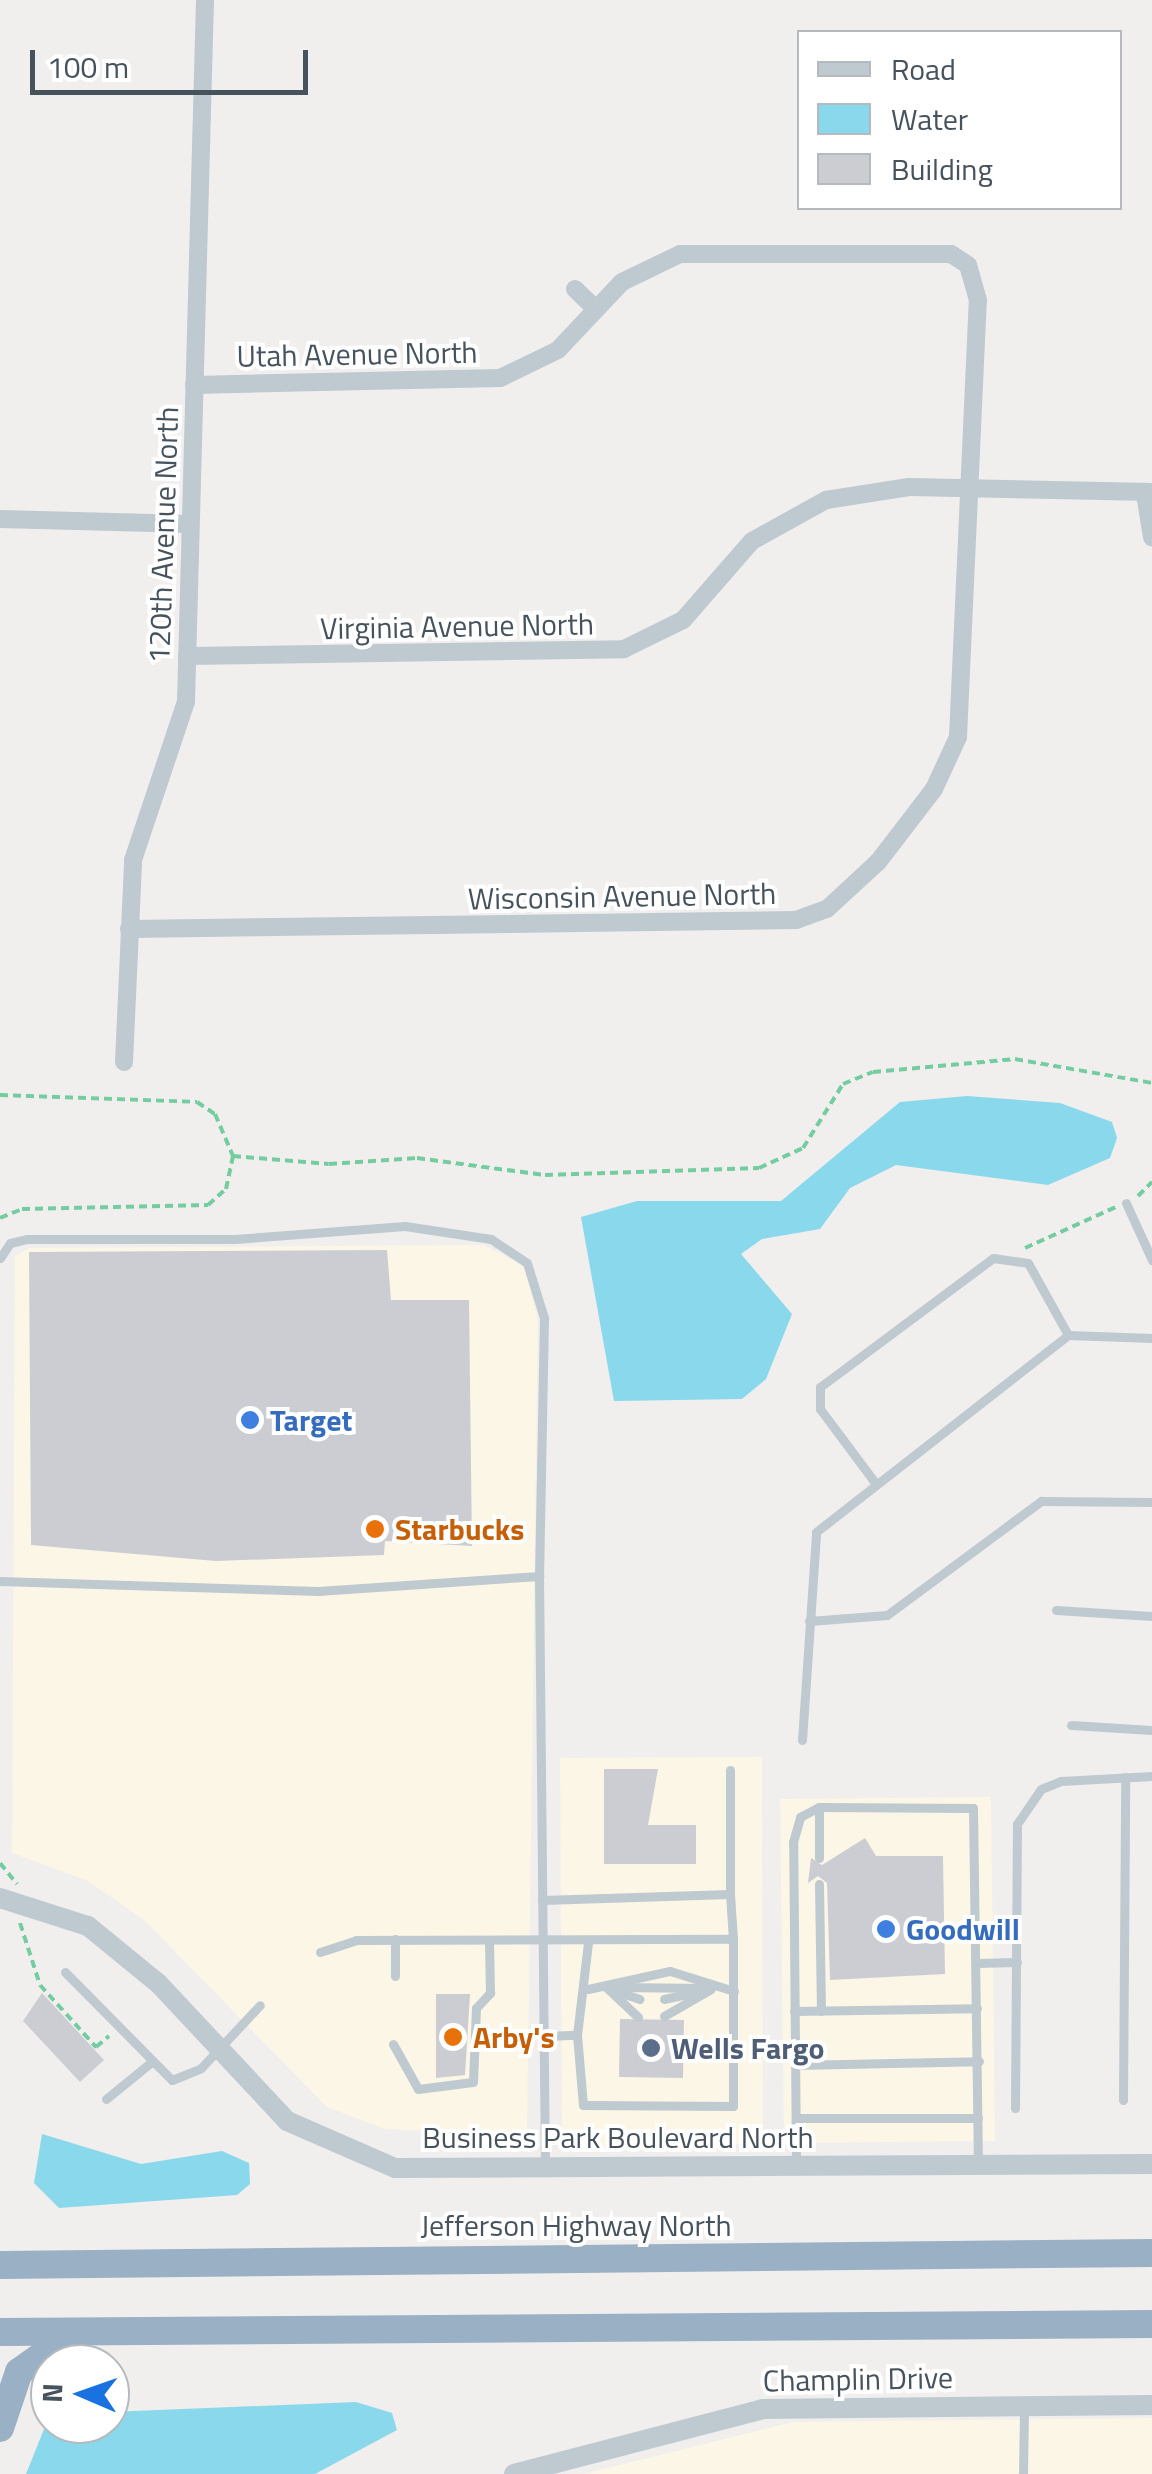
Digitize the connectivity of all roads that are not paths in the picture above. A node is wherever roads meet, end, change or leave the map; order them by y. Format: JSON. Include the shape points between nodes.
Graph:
{"nodes":[{"id":1,"x":205,"y":0,"type":"edge"},
{"id":2,"x":574,"y":289,"type":"dead end"},
{"id":3,"x":596,"y":310,"type":"junction"},
{"id":4,"x":194,"y":386,"type":"junction"},
{"id":5,"x":970,"y":489,"type":"junction"},
{"id":6,"x":1148,"y":493,"type":"edge"},
{"id":7,"x":0,"y":519,"type":"edge"},
{"id":8,"x":190,"y":524,"type":"junction"},
{"id":9,"x":1152,"y":537,"type":"edge"},
{"id":10,"x":187,"y":656,"type":"junction"},
{"id":11,"x":128,"y":929,"type":"junction"},
{"id":12,"x":124,"y":1062,"type":"dead end"},
{"id":13,"x":1126,"y":1203,"type":"road end"},
{"id":14,"x":0,"y":1258,"type":"edge"},
{"id":15,"x":1152,"y":1260,"type":"edge"},
{"id":16,"x":1068,"y":1335,"type":"junction"},
{"id":17,"x":1152,"y":1338,"type":"edge"},
{"id":18,"x":876,"y":1484,"type":"junction"},
{"id":19,"x":1152,"y":1502,"type":"edge"},
{"id":20,"x":539,"y":1576,"type":"junction"},
{"id":21,"x":0,"y":1581,"type":"edge"},
{"id":22,"x":1056,"y":1610,"type":"dead end"},
{"id":23,"x":1152,"y":1616,"type":"edge"},
{"id":24,"x":808,"y":1621,"type":"junction"},
{"id":25,"x":1071,"y":1725,"type":"dead end"},
{"id":26,"x":1152,"y":1730,"type":"edge"},
{"id":27,"x":802,"y":1740,"type":"dead end"},
{"id":28,"x":730,"y":1770,"type":"dead end"},
{"id":29,"x":1152,"y":1776,"type":"edge"},
{"id":30,"x":1124,"y":1777,"type":"junction"},
{"id":31,"x":820,"y":1807,"type":"junction"},
{"id":32,"x":819,"y":1858,"type":"dead end"},
{"id":33,"x":819,"y":1884,"type":"dead end"},
{"id":34,"x":730,"y":1894,"type":"junction"},
{"id":35,"x":0,"y":1898,"type":"edge"},
{"id":36,"x":542,"y":1900,"type":"junction"},
{"id":37,"x":395,"y":1939,"type":"junction"},
{"id":38,"x":733,"y":1939,"type":"junction"},
{"id":39,"x":489,"y":1942,"type":"junction"},
{"id":40,"x":588,"y":1942,"type":"junction"},
{"id":41,"x":543,"y":1944,"type":"junction"},
{"id":42,"x":320,"y":1952,"type":"dead end"},
{"id":43,"x":976,"y":1962,"type":"junction"},
{"id":44,"x":1016,"y":1962,"type":"junction"},
{"id":45,"x":64,"y":1972,"type":"dead end"},
{"id":46,"x":394,"y":1976,"type":"dead end"},
{"id":47,"x":606,"y":1987,"type":"junction"},
{"id":48,"x":713,"y":1988,"type":"junction"},
{"id":49,"x":588,"y":1989,"type":"junction"},
{"id":50,"x":734,"y":1991,"type":"junction"},
{"id":51,"x":260,"y":2006,"type":"dead end"},
{"id":52,"x":638,"y":2008,"type":"dead end"},
{"id":53,"x":978,"y":2008,"type":"junction"},
{"id":54,"x":794,"y":2011,"type":"junction"},
{"id":55,"x":821,"y":2011,"type":"junction"},
{"id":56,"x":578,"y":2035,"type":"junction"},
{"id":57,"x":544,"y":2036,"type":"junction"},
{"id":58,"x":393,"y":2044,"type":"dead end"},
{"id":59,"x":218,"y":2050,"type":"junction"},
{"id":60,"x":979,"y":2061,"type":"junction"},
{"id":61,"x":150,"y":2063,"type":"junction"},
{"id":62,"x":795,"y":2064,"type":"junction"},
{"id":63,"x":106,"y":2099,"type":"dead end"},
{"id":64,"x":1123,"y":2100,"type":"dead end"},
{"id":65,"x":1016,"y":2108,"type":"dead end"},
{"id":66,"x":796,"y":2118,"type":"junction"},
{"id":67,"x":978,"y":2118,"type":"junction"},
{"id":68,"x":1152,"y":2164,"type":"edge"},
{"id":69,"x":796,"y":2166,"type":"junction"},
{"id":70,"x":978,"y":2166,"type":"junction"},
{"id":71,"x":545,"y":2168,"type":"junction"},
{"id":72,"x":1152,"y":2252,"type":"edge"},
{"id":73,"x":0,"y":2265,"type":"edge"},
{"id":74,"x":1152,"y":2324,"type":"edge"},
{"id":75,"x":0,"y":2332,"type":"edge"},
{"id":76,"x":76,"y":2332,"type":"junction"},
{"id":77,"x":1152,"y":2404,"type":"edge"},
{"id":78,"x":1024,"y":2406,"type":"junction"},
{"id":79,"x":0,"y":2428,"type":"edge"},
{"id":80,"x":514,"y":2474,"type":"edge"},
{"id":81,"x":1023,"y":2474,"type":"edge"}],
"edges":[{"from":1,"to":4,"type":"street","name":"120th Avenue North"},
{"from":2,"to":3,"type":"street"},
{"from":3,"to":4,"type":"street","name":"Utah Avenue North","via":[[558,350],[500,378]]},
{"from":3,"to":5,"type":"street","name":"Utah Avenue North","via":[[649,264],[680,254],[952,254],[968,265],[978,300]]},
{"from":4,"to":8,"type":"street","name":"120th Avenue North"},
{"from":5,"to":6,"type":"street","name":"Virginia Avenue North"},
{"from":5,"to":10,"type":"street","name":"Virginia Avenue North","via":[[868,488],[826,500],[752,541],[682,620],[624,649]]},
{"from":5,"to":11,"type":"street","name":"Wisconsin Avenue North","via":[[962,703],[949,765],[878,862],[827,908],[763,924]]},
{"from":6,"to":9,"type":"street"},
{"from":7,"to":8,"type":"street"},
{"from":8,"to":10,"type":"street","name":"120th Avenue North"},
{"from":10,"to":11,"type":"street","name":"120th Avenue North","via":[[183,724],[133,860]]},
{"from":11,"to":12,"type":"street","name":"120th Avenue North"},
{"from":13,"to":15,"type":"lane"},
{"from":14,"to":20,"type":"lane","via":[[28,1239],[235,1239],[405,1226],[491,1239],[527,1263],[544,1318]]},
{"from":16,"to":17,"type":"lane"},
{"from":16,"to":18,"type":"lane"},
{"from":16,"to":18,"type":"lane","via":[[1039,1276],[1020,1259],[976,1266],[820,1387],[820,1409]]},
{"from":18,"to":24,"type":"lane","via":[[816,1532]]},
{"from":19,"to":24,"type":"lane","via":[[1041,1501],[887,1615]]},
{"from":20,"to":21,"type":"lane","via":[[318,1591]]},
{"from":20,"to":36,"type":"lane"},
{"from":22,"to":23,"type":"lane"},
{"from":24,"to":27,"type":"lane"},
{"from":25,"to":26,"type":"lane"},
{"from":28,"to":34,"type":"lane"},
{"from":29,"to":30,"type":"lane"},
{"from":30,"to":44,"type":"lane","via":[[1061,1781],[1028,1803],[1017,1824]]},
{"from":30,"to":64,"type":"lane"},
{"from":31,"to":32,"type":"lane"},
{"from":31,"to":43,"type":"lane","via":[[973,1808]]},
{"from":31,"to":54,"type":"lane","via":[[800,1817],[792,1842]]},
{"from":33,"to":55,"type":"lane"},
{"from":34,"to":36,"type":"lane"},
{"from":34,"to":38,"type":"lane"},
{"from":35,"to":59,"type":"street","name":"Business Park Boulevard North","via":[[88,1926]]},
{"from":36,"to":41,"type":"lane"},
{"from":37,"to":39,"type":"lane"},
{"from":37,"to":42,"type":"lane","via":[[336,1941]]},
{"from":37,"to":46,"type":"lane"},
{"from":38,"to":40,"type":"lane"},
{"from":38,"to":50,"type":"lane"},
{"from":39,"to":41,"type":"lane"},
{"from":39,"to":58,"type":"lane","via":[[490,1993],[476,2008],[473,2082],[418,2089]]},
{"from":40,"to":41,"type":"lane"},
{"from":40,"to":49,"type":"lane"},
{"from":41,"to":57,"type":"lane"},
{"from":43,"to":44,"type":"lane"},
{"from":43,"to":53,"type":"lane"},
{"from":44,"to":65,"type":"lane"},
{"from":45,"to":61,"type":"lane"},
{"from":47,"to":48,"type":"lane"},
{"from":47,"to":48,"type":"lane","via":[[634,1972],[670,1971]]},
{"from":47,"to":49,"type":"lane"},
{"from":47,"to":52,"type":"lane"},
{"from":48,"to":48,"type":"lane","via":[[664,2008]]},
{"from":48,"to":50,"type":"lane"},
{"from":49,"to":56,"type":"lane"},
{"from":50,"to":56,"type":"lane","via":[[729,2108],[586,2108]]},
{"from":51,"to":59,"type":"lane"},
{"from":53,"to":55,"type":"lane"},
{"from":53,"to":60,"type":"lane"},
{"from":54,"to":55,"type":"lane"},
{"from":54,"to":62,"type":"lane"},
{"from":56,"to":57,"type":"lane"},
{"from":57,"to":71,"type":"lane"},
{"from":59,"to":61,"type":"lane","via":[[184,2078]]},
{"from":59,"to":71,"type":"street","name":"Business Park Boulevard North","via":[[287,2121],[340,2150],[395,2168]]},
{"from":60,"to":62,"type":"lane"},
{"from":60,"to":67,"type":"lane"},
{"from":61,"to":63,"type":"lane"},
{"from":62,"to":66,"type":"lane"},
{"from":66,"to":67,"type":"lane"},
{"from":66,"to":69,"type":"lane"},
{"from":67,"to":70,"type":"lane"},
{"from":68,"to":70,"type":"street","name":"Business Park Boulevard North"},
{"from":69,"to":70,"type":"street","name":"Business Park Boulevard North"},
{"from":69,"to":71,"type":"street","name":"Business Park Boulevard North"},
{"from":72,"to":73,"type":"highway","name":"Jefferson Highway North"},
{"from":74,"to":76,"type":"highway"},
{"from":75,"to":76,"type":"highway"},
{"from":76,"to":79,"type":"highway","via":[[19,2372]]},
{"from":77,"to":78,"type":"street","name":"Champlin Drive"},
{"from":78,"to":80,"type":"street","name":"Champlin Drive","via":[[763,2409]]},
{"from":78,"to":81,"type":"lane"}]}
